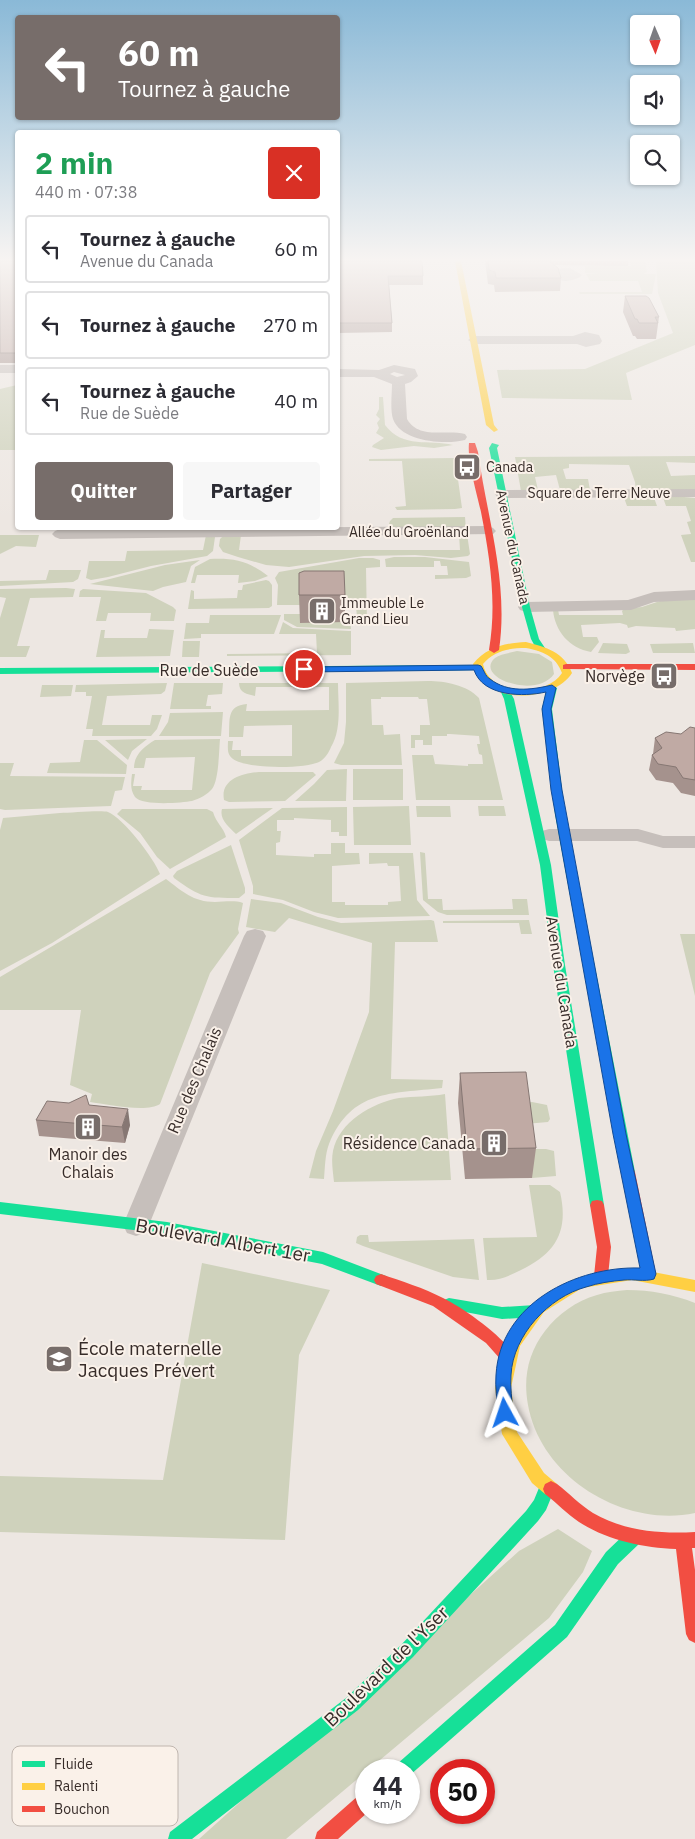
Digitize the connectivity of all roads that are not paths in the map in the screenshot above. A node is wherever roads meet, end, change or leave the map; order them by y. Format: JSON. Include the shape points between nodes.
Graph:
{"nodes":[{"id":1,"x":475,"y":347,"type":"edge"},
{"id":2,"x":340,"y":368,"type":"edge"},
{"id":3,"x":0,"y":369,"type":"edge"},
{"id":4,"x":15,"y":369,"type":"edge"},
{"id":5,"x":340,"y":373,"type":"edge"},
{"id":6,"x":0,"y":375,"type":"edge"},
{"id":7,"x":15,"y":375,"type":"edge"},
{"id":8,"x":390,"y":375,"type":"junction"},
{"id":9,"x":494,"y":430,"type":"junction"},
{"id":10,"x":471,"y":431,"type":"junction"},
{"id":11,"x":472,"y":445,"type":"junction"},
{"id":12,"x":495,"y":445,"type":"junction"},
{"id":13,"x":695,"y":493,"type":"edge"},
{"id":14,"x":502,"y":494,"type":"junction"},
{"id":15,"x":488,"y":532,"type":"junction"},
{"id":16,"x":60,"y":534,"type":"dead end"},
{"id":17,"x":695,"y":595,"type":"edge"},
{"id":18,"x":526,"y":606,"type":"junction"},
{"id":19,"x":540,"y":648,"type":"junction"},
{"id":20,"x":494,"y":650,"type":"junction"},
{"id":21,"x":695,"y":667,"type":"edge"},
{"id":22,"x":478,"y":668,"type":"junction"},
{"id":23,"x":566,"y":668,"type":"junction"},
{"id":24,"x":0,"y":671,"type":"edge"},
{"id":25,"x":552,"y":688,"type":"junction"},
{"id":26,"x":505,"y":690,"type":"junction"},
{"id":27,"x":539,"y":842,"type":"junction"},
{"id":28,"x":566,"y":842,"type":"junction"},
{"id":29,"x":695,"y":842,"type":"edge"},
{"id":30,"x":254,"y":936,"type":"dead end"},
{"id":31,"x":0,"y":1208,"type":"edge"},
{"id":32,"x":136,"y":1225,"type":"junction"},
{"id":33,"x":649,"y":1274,"type":"junction"},
{"id":34,"x":601,"y":1276,"type":"junction"},
{"id":35,"x":695,"y":1286,"type":"edge"},
{"id":36,"x":438,"y":1302,"type":"junction"},
{"id":37,"x":535,"y":1310,"type":"junction"},
{"id":38,"x":507,"y":1356,"type":"junction"},
{"id":39,"x":547,"y":1488,"type":"junction"},
{"id":40,"x":634,"y":1537,"type":"junction"},
{"id":41,"x":695,"y":1540,"type":"edge"},
{"id":42,"x":683,"y":1542,"type":"junction"},
{"id":43,"x":695,"y":1634,"type":"edge"},
{"id":44,"x":415,"y":1759,"type":"edge"},
{"id":45,"x":355,"y":1812,"type":"edge"},
{"id":46,"x":178,"y":1839,"type":"edge"},
{"id":47,"x":324,"y":1839,"type":"edge"}],
"edges":[{"from":1,"to":9,"type":"street","via":[[490,424]]},
{"from":2,"to":8,"type":"street"},
{"from":3,"to":4,"type":"street"},
{"from":5,"to":8,"type":"street"},
{"from":6,"to":7,"type":"street"},
{"from":8,"to":10,"type":"street","via":[[403,425],[421,434]]},
{"from":9,"to":10,"type":"street"},
{"from":9,"to":12,"type":"street","name":"Avenue du Canada","via":[[502,438]]},
{"from":10,"to":11,"type":"street","via":[[464,442]]},
{"from":11,"to":12,"type":"street"},
{"from":11,"to":15,"type":"street","name":"Avenue du Canada"},
{"from":12,"to":14,"type":"street","name":"Avenue du Canada"},
{"from":13,"to":14,"type":"street","name":"Square de Terre Neuve"},
{"from":14,"to":18,"type":"street","name":"Avenue du Canada"},
{"from":15,"to":16,"type":"street","name":"Allée du Groënland"},
{"from":15,"to":20,"type":"street","name":"Avenue du Canada","via":[[498,630]]},
{"from":17,"to":18,"type":"street","via":[[654,597],[631,605]]},
{"from":18,"to":19,"type":"street","name":"Avenue du Canada"},
{"from":19,"to":20,"type":"street","via":[[516,645]]},
{"from":19,"to":23,"type":"street","via":[[561,659]]},
{"from":20,"to":22,"type":"street","via":[[481,659]]},
{"from":21,"to":23,"type":"street"},
{"from":22,"to":24,"type":"street","name":"Rue de Suède"},
{"from":22,"to":26,"type":"street","via":[[486,681]]},
{"from":23,"to":25,"type":"street","via":[[565,677]]},
{"from":25,"to":26,"type":"street","via":[[531,693]]},
{"from":25,"to":28,"type":"street","name":"Avenue du Canada","via":[[547,709],[556,790]]},
{"from":26,"to":27,"type":"street","name":"Avenue du Canada"},
{"from":27,"to":28,"type":"street"},
{"from":27,"to":34,"type":"street","name":"Avenue du Canada","via":[[603,1239]]},
{"from":28,"to":29,"type":"street","via":[[640,849],[663,842]]},
{"from":28,"to":33,"type":"street","name":"Avenue du Canada"},
{"from":30,"to":32,"type":"street","name":"Rue des Chalais"},
{"from":31,"to":32,"type":"street","name":"Boulevard Albert 1er"},
{"from":32,"to":36,"type":"street","name":"Boulevard Albert 1er","via":[[314,1255]]},
{"from":33,"to":34,"type":"street"},
{"from":33,"to":35,"type":"street"},
{"from":34,"to":37,"type":"street","via":[[564,1289]]},
{"from":36,"to":37,"type":"street","name":"Boulevard Albert 1er","via":[[496,1312]]},
{"from":36,"to":38,"type":"street","name":"Boulevard Albert 1er","via":[[491,1338]]},
{"from":37,"to":38,"type":"street","via":[[523,1324]]},
{"from":38,"to":39,"type":"street","via":[[503,1393],[511,1433],[532,1471]]},
{"from":39,"to":40,"type":"street","via":[[572,1509],[601,1526]]},
{"from":39,"to":46,"type":"street","name":"Boulevard de l'Yser","via":[[532,1516],[407,1651],[352,1704]]},
{"from":40,"to":42,"type":"street"},
{"from":40,"to":44,"type":"street","via":[[612,1558],[560,1631]]},
{"from":41,"to":42,"type":"street"},
{"from":42,"to":43,"type":"street"},
{"from":45,"to":47,"type":"street"}]}
